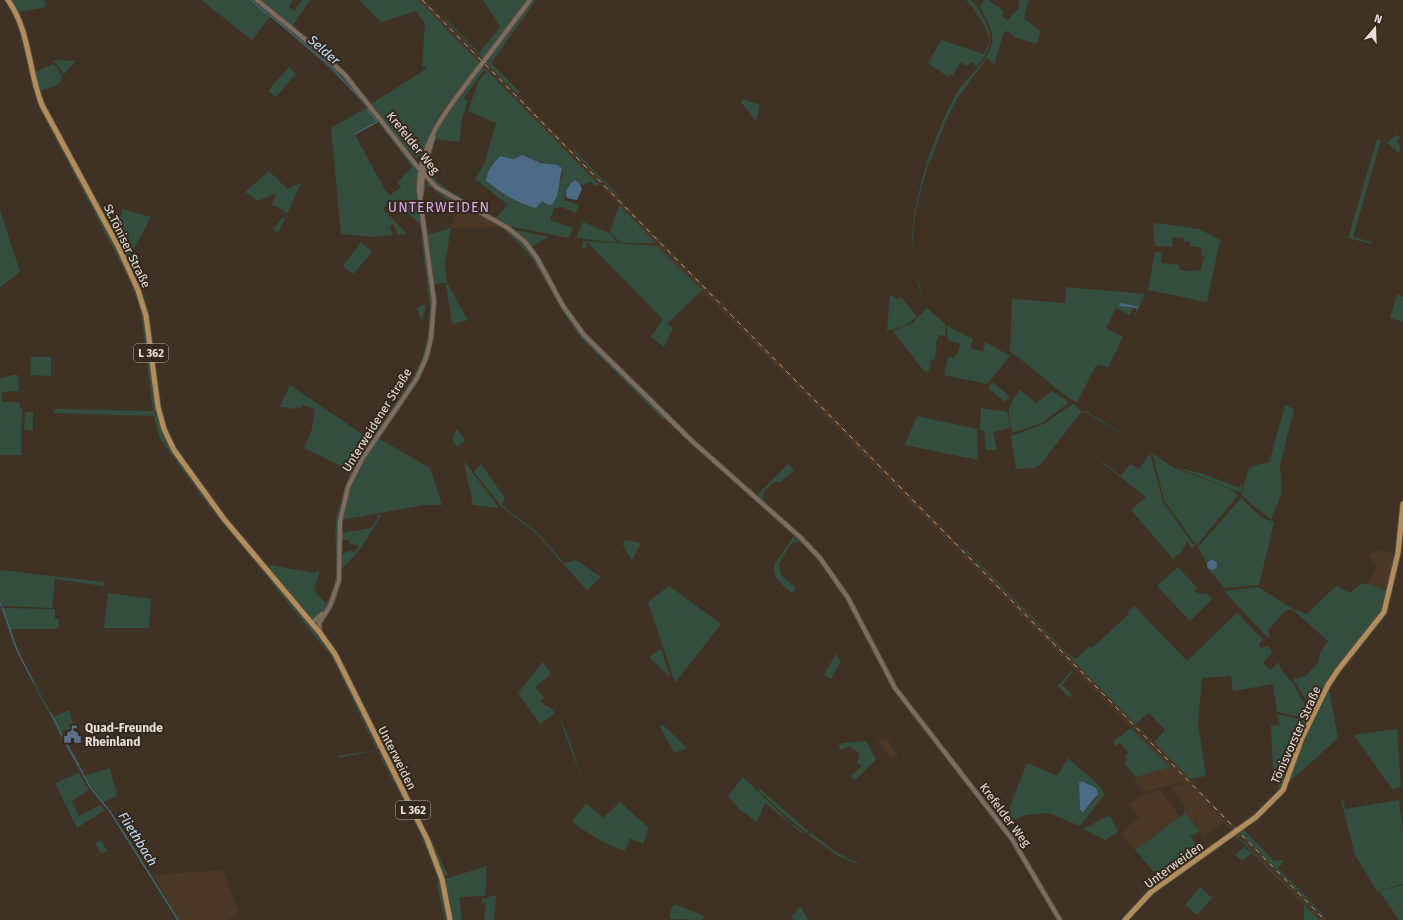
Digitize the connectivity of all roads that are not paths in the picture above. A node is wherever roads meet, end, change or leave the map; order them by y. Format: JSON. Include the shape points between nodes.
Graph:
{"nodes":[{"id":1,"x":8,"y":0,"type":"edge"},
{"id":2,"x":257,"y":0,"type":"edge"},
{"id":3,"x":530,"y":0,"type":"edge"},
{"id":4,"x":441,"y":119,"type":"junction"},
{"id":5,"x":423,"y":155,"type":"junction"},
{"id":6,"x":409,"y":156,"type":"junction"},
{"id":7,"x":422,"y":171,"type":"junction"},
{"id":8,"x":432,"y":182,"type":"junction"},
{"id":9,"x":422,"y":188,"type":"junction"},
{"id":10,"x":421,"y":213,"type":"junction"},
{"id":11,"x":1403,"y":504,"type":"edge"},
{"id":12,"x":272,"y":578,"type":"joint"},
{"id":13,"x":332,"y":603,"type":"junction"},
{"id":14,"x":320,"y":620,"type":"junction"},
{"id":15,"x":312,"y":624,"type":"junction"},
{"id":16,"x":320,"y":633,"type":"junction"},
{"id":17,"x":1239,"y":830,"type":"joint"},
{"id":18,"x":450,"y":920,"type":"edge"},
{"id":19,"x":1060,"y":920,"type":"edge"},
{"id":20,"x":1125,"y":920,"type":"edge"}],
"edges":[{"from":1,"to":12,"type":"main road","name":"St.Töniser Straße","number":"L 362","via":[[21,22],[42,105],[119,248],[142,301],[157,402],[167,437],[180,460],[216,509]]},
{"from":2,"to":6,"type":"street","name":"Krefelder Weg","via":[[345,75]]},
{"from":3,"to":4,"type":"street","name":"Unterweidener Straße","bridge":true},
{"from":4,"to":5,"type":"street","name":"Unterweidener Straße"},
{"from":4,"to":7,"type":"street","name":"Unterweidener Straße"},
{"from":5,"to":6,"type":"street","via":[[417,159]]},
{"from":5,"to":7,"type":"street","name":"Unterweidener Straße"},
{"from":6,"to":7,"type":"street","name":"Krefelder Weg"},
{"from":7,"to":8,"type":"street","name":"Krefelder Weg"},
{"from":7,"to":9,"type":"street","name":"Unterweidener Straße"},
{"from":7,"to":10,"type":"street","name":"Unterweidener Straße","via":[[418,191]]},
{"from":8,"to":9,"type":"street","via":[[426,183]]},
{"from":8,"to":19,"type":"street","name":"Krefelder Weg","via":[[447,194],[508,228],[525,242],[537,258],[563,306],[584,335],[666,416],[820,558],[852,604],[895,688],[1012,839]]},
{"from":9,"to":10,"type":"street","name":"Unterweidener Straße"},
{"from":10,"to":13,"type":"street","name":"Unterweidener Straße","via":[[434,301],[429,348],[417,378],[351,479],[340,520],[339,576]]},
{"from":11,"to":17,"type":"main road","name":"Tönisvorster Straße","via":[[1398,553],[1383,614],[1328,685],[1302,738],[1283,790],[1266,809]]},
{"from":12,"to":15,"type":"main road","name":"Unterweiden","number":"L 362"},
{"from":13,"to":14,"type":"street"},
{"from":13,"to":15,"type":"street"},
{"from":14,"to":15,"type":"street"},
{"from":14,"to":16,"type":"street"},
{"from":15,"to":16,"type":"main road","name":"Unterweiden","number":"L 362"},
{"from":16,"to":18,"type":"main road","name":"Unterweiden","number":"L 362","via":[[340,665],[427,839],[442,879]]},
{"from":17,"to":20,"type":"main road","name":"Unterweiden","via":[[1151,892]]}]}
